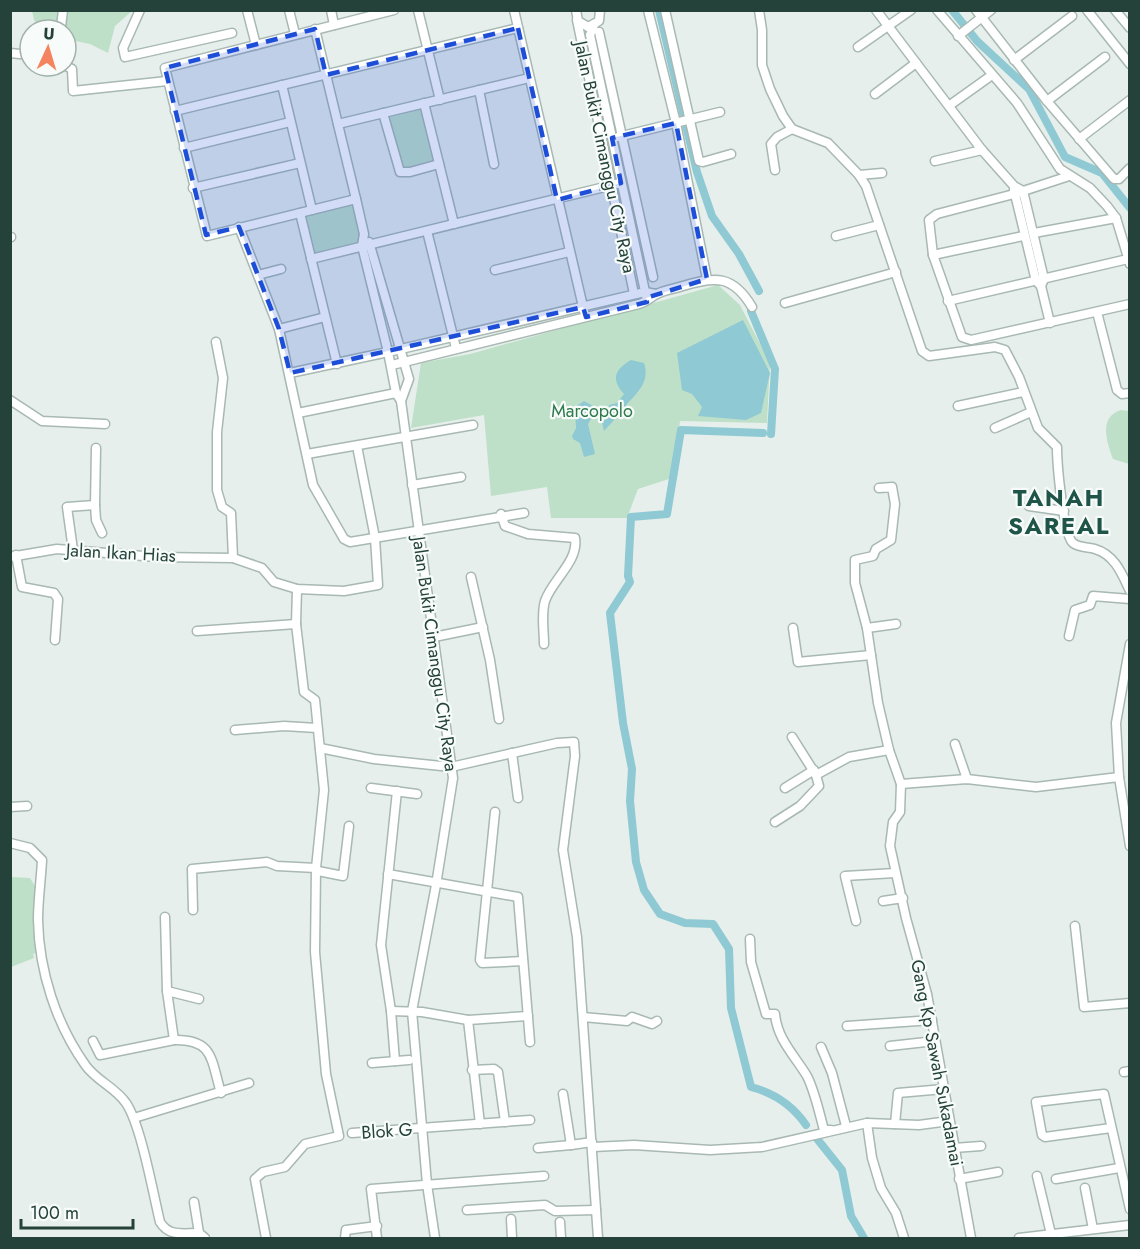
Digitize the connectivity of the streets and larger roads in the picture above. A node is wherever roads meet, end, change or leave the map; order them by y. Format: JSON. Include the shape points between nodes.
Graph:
{"nodes":[{"id":1,"x":140,"y":10,"type":"edge"},
{"id":2,"x":247,"y":10,"type":"edge"},
{"id":3,"x":289,"y":10,"type":"edge"},
{"id":4,"x":331,"y":10,"type":"edge"},
{"id":5,"x":394,"y":10,"type":"edge"},
{"id":6,"x":418,"y":10,"type":"edge"},
{"id":7,"x":514,"y":10,"type":"edge"},
{"id":8,"x":600,"y":10,"type":"edge"},
{"id":9,"x":648,"y":10,"type":"edge"},
{"id":10,"x":664,"y":10,"type":"edge"},
{"id":11,"x":759,"y":10,"type":"edge"},
{"id":12,"x":876,"y":10,"type":"edge"},
{"id":13,"x":911,"y":10,"type":"edge"},
{"id":14,"x":938,"y":10,"type":"edge"},
{"id":15,"x":991,"y":10,"type":"edge"},
{"id":16,"x":1087,"y":10,"type":"edge"},
{"id":17,"x":1115,"y":10,"type":"edge"},
{"id":18,"x":376,"y":13,"type":"edge"},
{"id":19,"x":575,"y":14,"type":"edge"},
{"id":20,"x":979,"y":14,"type":"edge"},
{"id":21,"x":1072,"y":16,"type":"dead end"},
{"id":22,"x":334,"y":25,"type":"junction"},
{"id":23,"x":887,"y":26,"type":"junction"},
{"id":24,"x":518,"y":28,"type":"junction"},
{"id":25,"x":1130,"y":28,"type":"edge"},
{"id":26,"x":315,"y":29,"type":"junction"},
{"id":27,"x":597,"y":29,"type":"junction"},
{"id":28,"x":232,"y":33,"type":"dead end"},
{"id":29,"x":295,"y":34,"type":"junction"},
{"id":30,"x":960,"y":34,"type":"junction"},
{"id":31,"x":256,"y":45,"type":"junction"},
{"id":32,"x":858,"y":47,"type":"dead end"},
{"id":33,"x":428,"y":50,"type":"junction"},
{"id":34,"x":1105,"y":57,"type":"dead end"},
{"id":35,"x":1014,"y":60,"type":"junction"},
{"id":36,"x":916,"y":63,"type":"junction"},
{"id":37,"x":1130,"y":64,"type":"edge"},
{"id":38,"x":326,"y":75,"type":"junction"},
{"id":39,"x":992,"y":75,"type":"junction"},
{"id":40,"x":72,"y":78,"type":"edge"},
{"id":41,"x":529,"y":78,"type":"junction"},
{"id":42,"x":167,"y":81,"type":"junction"},
{"id":43,"x":282,"y":85,"type":"junction"},
{"id":44,"x":479,"y":90,"type":"junction"},
{"id":45,"x":875,"y":94,"type":"dead end"},
{"id":46,"x":440,"y":99,"type":"junction"},
{"id":47,"x":1130,"y":100,"type":"edge"},
{"id":48,"x":1047,"y":101,"type":"junction"},
{"id":49,"x":424,"y":103,"type":"junction"},
{"id":50,"x":950,"y":105,"type":"junction"},
{"id":51,"x":175,"y":111,"type":"junction"},
{"id":52,"x":720,"y":112,"type":"dead end"},
{"id":53,"x":383,"y":113,"type":"junction"},
{"id":54,"x":683,"y":121,"type":"junction"},
{"id":55,"x":290,"y":122,"type":"junction"},
{"id":56,"x":338,"y":124,"type":"junction"},
{"id":57,"x":792,"y":129,"type":"junction"},
{"id":58,"x":622,"y":136,"type":"junction"},
{"id":59,"x":612,"y":138,"type":"junction"},
{"id":60,"x":1079,"y":139,"type":"junction"},
{"id":61,"x":184,"y":148,"type":"junction"},
{"id":62,"x":982,"y":150,"type":"junction"},
{"id":63,"x":730,"y":154,"type":"dead end"},
{"id":64,"x":935,"y":161,"type":"dead end"},
{"id":65,"x":300,"y":163,"type":"junction"},
{"id":66,"x":439,"y":164,"type":"junction"},
{"id":67,"x":494,"y":164,"type":"dead end"},
{"id":68,"x":1130,"y":168,"type":"edge"},
{"id":69,"x":775,"y":170,"type":"dead end"},
{"id":70,"x":882,"y":172,"type":"dead end"},
{"id":71,"x":859,"y":175,"type":"junction"},
{"id":72,"x":1069,"y":176,"type":"junction"},
{"id":73,"x":621,"y":183,"type":"junction"},
{"id":74,"x":610,"y":186,"type":"junction"},
{"id":75,"x":194,"y":188,"type":"junction"},
{"id":76,"x":1017,"y":190,"type":"junction"},
{"id":77,"x":356,"y":199,"type":"junction"},
{"id":78,"x":557,"y":200,"type":"junction"},
{"id":79,"x":312,"y":210,"type":"junction"},
{"id":80,"x":300,"y":213,"type":"junction"},
{"id":81,"x":1116,"y":218,"type":"junction"},
{"id":82,"x":454,"y":224,"type":"junction"},
{"id":83,"x":880,"y":226,"type":"junction"},
{"id":84,"x":239,"y":227,"type":"junction"},
{"id":85,"x":427,"y":231,"type":"junction"},
{"id":86,"x":1034,"y":232,"type":"junction"},
{"id":87,"x":1023,"y":236,"type":"junction"},
{"id":88,"x":836,"y":238,"type":"dead end"},
{"id":89,"x":367,"y":245,"type":"junction"},
{"id":90,"x":569,"y":252,"type":"junction"},
{"id":91,"x":933,"y":255,"type":"junction"},
{"id":92,"x":311,"y":258,"type":"junction"},
{"id":93,"x":1129,"y":262,"type":"edge"},
{"id":94,"x":281,"y":269,"type":"dead end"},
{"id":95,"x":495,"y":270,"type":"dead end"},
{"id":96,"x":896,"y":272,"type":"junction"},
{"id":97,"x":258,"y":275,"type":"junction"},
{"id":98,"x":653,"y":277,"type":"dead end"},
{"id":99,"x":707,"y":279,"type":"junction"},
{"id":100,"x":1040,"y":282,"type":"junction"},
{"id":101,"x":645,"y":292,"type":"junction"},
{"id":102,"x":634,"y":294,"type":"junction"},
{"id":103,"x":656,"y":294,"type":"junction"},
{"id":104,"x":948,"y":301,"type":"junction"},
{"id":105,"x":647,"y":302,"type":"junction"},
{"id":106,"x":785,"y":303,"type":"dead end"},
{"id":107,"x":1130,"y":304,"type":"edge"},
{"id":108,"x":583,"y":307,"type":"junction"},
{"id":109,"x":752,"y":307,"type":"dead end"},
{"id":110,"x":1097,"y":312,"type":"junction"},
{"id":111,"x":325,"y":316,"type":"junction"},
{"id":112,"x":586,"y":317,"type":"junction"},
{"id":113,"x":1050,"y":323,"type":"junction"},
{"id":114,"x":279,"y":329,"type":"junction"},
{"id":115,"x":453,"y":337,"type":"junction"},
{"id":116,"x":216,"y":342,"type":"dead end"},
{"id":117,"x":456,"y":348,"type":"junction"},
{"id":118,"x":400,"y":350,"type":"junction"},
{"id":119,"x":388,"y":352,"type":"junction"},
{"id":120,"x":404,"y":361,"type":"junction"},
{"id":121,"x":337,"y":364,"type":"junction"},
{"id":122,"x":392,"y":365,"type":"junction"},
{"id":123,"x":290,"y":373,"type":"junction"},
{"id":124,"x":1023,"y":392,"type":"junction"},
{"id":125,"x":396,"y":393,"type":"junction"},
{"id":126,"x":1130,"y":393,"type":"edge"},
{"id":127,"x":10,"y":400,"type":"edge"},
{"id":128,"x":401,"y":401,"type":"junction"},
{"id":129,"x":958,"y":406,"type":"dead end"},
{"id":130,"x":1032,"y":412,"type":"junction"},
{"id":131,"x":298,"y":413,"type":"junction"},
{"id":132,"x":105,"y":424,"type":"dead end"},
{"id":133,"x":473,"y":425,"type":"dead end"},
{"id":134,"x":995,"y":428,"type":"dead end"},
{"id":135,"x":405,"y":435,"type":"junction"},
{"id":136,"x":357,"y":446,"type":"junction"},
{"id":137,"x":96,"y":448,"type":"dead end"},
{"id":138,"x":307,"y":454,"type":"junction"},
{"id":139,"x":461,"y":477,"type":"dead end"},
{"id":140,"x":412,"y":485,"type":"junction"},
{"id":141,"x":879,"y":488,"type":"dead end"},
{"id":142,"x":95,"y":506,"type":"junction"},
{"id":143,"x":1029,"y":506,"type":"dead end"},
{"id":144,"x":1064,"y":511,"type":"junction"},
{"id":145,"x":524,"y":513,"type":"dead end"},
{"id":146,"x":501,"y":514,"type":"junction"},
{"id":147,"x":417,"y":530,"type":"junction"},
{"id":148,"x":102,"y":533,"type":"dead end"},
{"id":149,"x":375,"y":538,"type":"junction"},
{"id":150,"x":73,"y":550,"type":"junction"},
{"id":151,"x":13,"y":556,"type":"edge"},
{"id":152,"x":233,"y":558,"type":"junction"},
{"id":153,"x":471,"y":577,"type":"dead end"},
{"id":154,"x":297,"y":589,"type":"junction"},
{"id":155,"x":1130,"y":591,"type":"edge"},
{"id":156,"x":1130,"y":599,"type":"edge"},
{"id":157,"x":296,"y":624,"type":"junction"},
{"id":158,"x":896,"y":624,"type":"dead end"},
{"id":159,"x":483,"y":627,"type":"junction"},
{"id":160,"x":867,"y":627,"type":"junction"},
{"id":161,"x":793,"y":628,"type":"dead end"},
{"id":162,"x":197,"y":631,"type":"dead end"},
{"id":163,"x":1069,"y":636,"type":"dead end"},
{"id":164,"x":434,"y":637,"type":"junction"},
{"id":165,"x":55,"y":640,"type":"dead end"},
{"id":166,"x":544,"y":644,"type":"dead end"},
{"id":167,"x":1130,"y":644,"type":"edge"},
{"id":168,"x":871,"y":655,"type":"junction"},
{"id":169,"x":1126,"y":677,"type":"edge"},
{"id":170,"x":498,"y":719,"type":"dead end"},
{"id":171,"x":317,"y":728,"type":"junction"},
{"id":172,"x":235,"y":730,"type":"dead end"},
{"id":173,"x":792,"y":737,"type":"dead end"},
{"id":174,"x":955,"y":744,"type":"dead end"},
{"id":175,"x":320,"y":748,"type":"junction"},
{"id":176,"x":889,"y":750,"type":"junction"},
{"id":177,"x":512,"y":753,"type":"junction"},
{"id":178,"x":452,"y":766,"type":"junction"},
{"id":179,"x":815,"y":772,"type":"junction"},
{"id":180,"x":1119,"y":777,"type":"junction"},
{"id":181,"x":966,"y":779,"type":"junction"},
{"id":182,"x":902,"y":784,"type":"junction"},
{"id":183,"x":371,"y":788,"type":"dead end"},
{"id":184,"x":785,"y":788,"type":"dead end"},
{"id":185,"x":397,"y":791,"type":"junction"},
{"id":186,"x":417,"y":794,"type":"dead end"},
{"id":187,"x":518,"y":798,"type":"dead end"},
{"id":188,"x":27,"y":806,"type":"dead end"},
{"id":189,"x":10,"y":807,"type":"edge"},
{"id":190,"x":495,"y":812,"type":"dead end"},
{"id":191,"x":775,"y":822,"type":"dead end"},
{"id":192,"x":349,"y":826,"type":"dead end"},
{"id":193,"x":10,"y":843,"type":"edge"},
{"id":194,"x":1130,"y":846,"type":"edge"},
{"id":195,"x":317,"y":869,"type":"junction"},
{"id":196,"x":895,"y":873,"type":"junction"},
{"id":197,"x":388,"y":874,"type":"junction"},
{"id":198,"x":436,"y":885,"type":"junction"},
{"id":199,"x":486,"y":891,"type":"junction"},
{"id":200,"x":903,"y":898,"type":"junction"},
{"id":201,"x":883,"y":901,"type":"dead end"},
{"id":202,"x":193,"y":910,"type":"dead end"},
{"id":203,"x":165,"y":917,"type":"dead end"},
{"id":204,"x":856,"y":921,"type":"dead end"},
{"id":205,"x":1075,"y":926,"type":"dead end"},
{"id":206,"x":750,"y":939,"type":"dead end"},
{"id":207,"x":523,"y":961,"type":"junction"},
{"id":208,"x":167,"y":991,"type":"junction"},
{"id":209,"x":199,"y":999,"type":"dead end"},
{"id":210,"x":1130,"y":1003,"type":"edge"},
{"id":211,"x":391,"y":1011,"type":"junction"},
{"id":212,"x":412,"y":1011,"type":"junction"},
{"id":213,"x":528,"y":1016,"type":"junction"},
{"id":214,"x":583,"y":1017,"type":"junction"},
{"id":215,"x":468,"y":1020,"type":"junction"},
{"id":216,"x":932,"y":1020,"type":"junction"},
{"id":217,"x":657,"y":1021,"type":"dead end"},
{"id":218,"x":848,"y":1026,"type":"dead end"},
{"id":219,"x":174,"y":1040,"type":"junction"},
{"id":220,"x":93,"y":1041,"type":"dead end"},
{"id":221,"x":935,"y":1041,"type":"junction"},
{"id":222,"x":530,"y":1042,"type":"dead end"},
{"id":223,"x":890,"y":1046,"type":"dead end"},
{"id":224,"x":821,"y":1047,"type":"dead end"},
{"id":225,"x":410,"y":1060,"type":"dead end"},
{"id":226,"x":395,"y":1061,"type":"junction"},
{"id":227,"x":372,"y":1064,"type":"dead end"},
{"id":228,"x":472,"y":1070,"type":"junction"},
{"id":229,"x":249,"y":1083,"type":"dead end"},
{"id":230,"x":944,"y":1089,"type":"junction"},
{"id":231,"x":221,"y":1093,"type":"junction"},
{"id":232,"x":563,"y":1094,"type":"dead end"},
{"id":233,"x":134,"y":1118,"type":"junction"},
{"id":234,"x":530,"y":1120,"type":"dead end"},
{"id":235,"x":949,"y":1121,"type":"junction"},
{"id":236,"x":505,"y":1122,"type":"junction"},
{"id":237,"x":867,"y":1123,"type":"junction"},
{"id":238,"x":480,"y":1124,"type":"junction"},
{"id":239,"x":895,"y":1124,"type":"junction"},
{"id":240,"x":422,"y":1128,"type":"junction"},
{"id":241,"x":842,"y":1128,"type":"junction"},
{"id":242,"x":1112,"y":1128,"type":"junction"},
{"id":243,"x":352,"y":1133,"type":"dead end"},
{"id":244,"x":571,"y":1145,"type":"junction"},
{"id":245,"x":592,"y":1145,"type":"junction"},
{"id":246,"x":981,"y":1146,"type":"dead end"},
{"id":247,"x":538,"y":1148,"type":"dead end"},
{"id":248,"x":954,"y":1148,"type":"junction"},
{"id":249,"x":1119,"y":1168,"type":"junction"},
{"id":250,"x":998,"y":1172,"type":"dead end"},
{"id":251,"x":544,"y":1176,"type":"dead end"},
{"id":252,"x":1037,"y":1176,"type":"dead end"},
{"id":253,"x":959,"y":1179,"type":"junction"},
{"id":254,"x":1056,"y":1179,"type":"dead end"},
{"id":255,"x":427,"y":1184,"type":"junction"},
{"id":256,"x":1085,"y":1188,"type":"dead end"},
{"id":257,"x":194,"y":1202,"type":"dead end"},
{"id":258,"x":1130,"y":1209,"type":"edge"},
{"id":259,"x":467,"y":1210,"type":"dead end"},
{"id":260,"x":596,"y":1210,"type":"junction"},
{"id":261,"x":511,"y":1219,"type":"dead end"},
{"id":262,"x":560,"y":1222,"type":"dead end"},
{"id":263,"x":1130,"y":1225,"type":"edge"},
{"id":264,"x":376,"y":1226,"type":"junction"},
{"id":265,"x":434,"y":1228,"type":"junction"},
{"id":266,"x":1093,"y":1229,"type":"junction"},
{"id":267,"x":1051,"y":1234,"type":"junction"},
{"id":268,"x":202,"y":1236,"type":"edge"},
{"id":269,"x":266,"y":1239,"type":"edge"},
{"id":270,"x":345,"y":1239,"type":"edge"},
{"id":271,"x":377,"y":1239,"type":"edge"},
{"id":272,"x":435,"y":1239,"type":"edge"},
{"id":273,"x":444,"y":1239,"type":"edge"},
{"id":274,"x":512,"y":1239,"type":"edge"},
{"id":275,"x":561,"y":1239,"type":"edge"},
{"id":276,"x":598,"y":1239,"type":"edge"},
{"id":277,"x":904,"y":1239,"type":"edge"},
{"id":278,"x":971,"y":1239,"type":"edge"},
{"id":279,"x":1019,"y":1239,"type":"edge"}],
"edges":[{"from":1,"to":28,"type":"street","via":[[123,48],[127,57]]},
{"from":2,"to":31,"type":"street"},
{"from":3,"to":29,"type":"street"},
{"from":4,"to":22,"type":"street"},
{"from":5,"to":18,"type":"street"},
{"from":6,"to":33,"type":"street"},
{"from":7,"to":24,"type":"street"},
{"from":8,"to":27,"type":"street"},
{"from":9,"to":54,"type":"street"},
{"from":10,"to":54,"type":"street"},
{"from":11,"to":57,"type":"street","via":[[764,72]]},
{"from":12,"to":23,"type":"street"},
{"from":13,"to":23,"type":"street"},
{"from":14,"to":30,"type":"street"},
{"from":15,"to":20,"type":"street"},
{"from":16,"to":37,"type":"street"},
{"from":17,"to":25,"type":"street"},
{"from":18,"to":22,"type":"street"},
{"from":19,"to":27,"type":"street","via":[[584,26]]},
{"from":19,"to":74,"type":"street","name":"Jalan Bukit Cimanggu City Raya"},
{"from":20,"to":30,"type":"street"},
{"from":20,"to":35,"type":"street"},
{"from":21,"to":35,"type":"street"},
{"from":22,"to":26,"type":"street"},
{"from":23,"to":32,"type":"street"},
{"from":23,"to":36,"type":"street"},
{"from":24,"to":33,"type":"street"},
{"from":24,"to":41,"type":"street"},
{"from":26,"to":29,"type":"street"},
{"from":26,"to":38,"type":"street"},
{"from":27,"to":58,"type":"street"},
{"from":27,"to":59,"type":"street","name":"Jalan Bukit Cimanggu City Raya","via":[[590,35]]},
{"from":29,"to":31,"type":"street"},
{"from":30,"to":39,"type":"street"},
{"from":31,"to":42,"type":"street","via":[[165,68]]},
{"from":33,"to":38,"type":"street"},
{"from":33,"to":46,"type":"street"},
{"from":34,"to":48,"type":"street"},
{"from":35,"to":48,"type":"street"},
{"from":36,"to":45,"type":"street"},
{"from":36,"to":50,"type":"street"},
{"from":38,"to":43,"type":"street"},
{"from":38,"to":56,"type":"street"},
{"from":39,"to":50,"type":"street"},
{"from":39,"to":72,"type":"street","via":[[1017,103],[1054,162]]},
{"from":40,"to":42,"type":"street","via":[[73,91]]},
{"from":41,"to":44,"type":"street"},
{"from":41,"to":78,"type":"street"},
{"from":42,"to":51,"type":"street"},
{"from":43,"to":51,"type":"street"},
{"from":43,"to":55,"type":"street"},
{"from":44,"to":46,"type":"street"},
{"from":44,"to":67,"type":"street"},
{"from":46,"to":49,"type":"street"},
{"from":47,"to":60,"type":"street"},
{"from":48,"to":60,"type":"street"},
{"from":49,"to":53,"type":"street"},
{"from":49,"to":66,"type":"street"},
{"from":50,"to":62,"type":"street"},
{"from":51,"to":61,"type":"street"},
{"from":52,"to":54,"type":"street"},
{"from":53,"to":56,"type":"street"},
{"from":53,"to":66,"type":"street","via":[[400,172]]},
{"from":54,"to":58,"type":"street"},
{"from":54,"to":63,"type":"street","via":[[701,162]]},
{"from":54,"to":99,"type":"street"},
{"from":55,"to":61,"type":"street"},
{"from":55,"to":65,"type":"street"},
{"from":56,"to":77,"type":"street"},
{"from":57,"to":69,"type":"street","via":[[777,136],[771,144]]},
{"from":57,"to":71,"type":"street","via":[[824,140]]},
{"from":58,"to":59,"type":"street"},
{"from":58,"to":98,"type":"street"},
{"from":59,"to":73,"type":"street","name":"Jalan Bukit Cimanggu City Raya"},
{"from":60,"to":68,"type":"street","via":[[1114,179]]},
{"from":61,"to":75,"type":"street"},
{"from":62,"to":64,"type":"street"},
{"from":62,"to":76,"type":"street"},
{"from":65,"to":75,"type":"street"},
{"from":65,"to":79,"type":"street"},
{"from":66,"to":82,"type":"street"},
{"from":70,"to":71,"type":"street"},
{"from":71,"to":83,"type":"street"},
{"from":72,"to":76,"type":"street"},
{"from":72,"to":81,"type":"street","via":[[1090,188]]},
{"from":73,"to":74,"type":"street"},
{"from":73,"to":101,"type":"street","name":"Jalan Bukit Cimanggu City Raya"},
{"from":74,"to":78,"type":"street"},
{"from":74,"to":102,"type":"street","name":"Jalan Bukit Cimanggu City Raya"},
{"from":75,"to":84,"type":"street","via":[[206,235]]},
{"from":76,"to":86,"type":"street"},
{"from":76,"to":87,"type":"street"},
{"from":76,"to":91,"type":"street","via":[[932,216],[928,224]]},
{"from":77,"to":79,"type":"street"},
{"from":77,"to":89,"type":"street"},
{"from":78,"to":82,"type":"street"},
{"from":78,"to":90,"type":"street"},
{"from":79,"to":80,"type":"street"},
{"from":80,"to":84,"type":"street"},
{"from":80,"to":92,"type":"street"},
{"from":81,"to":86,"type":"street"},
{"from":81,"to":93,"type":"street"},
{"from":82,"to":85,"type":"street"},
{"from":83,"to":88,"type":"street"},
{"from":83,"to":96,"type":"street"},
{"from":84,"to":97,"type":"street"},
{"from":85,"to":89,"type":"street"},
{"from":85,"to":115,"type":"street"},
{"from":86,"to":100,"type":"street"},
{"from":87,"to":91,"type":"street"},
{"from":87,"to":100,"type":"street"},
{"from":89,"to":92,"type":"street"},
{"from":89,"to":118,"type":"street"},
{"from":89,"to":119,"type":"street"},
{"from":90,"to":95,"type":"street"},
{"from":90,"to":108,"type":"street"},
{"from":91,"to":104,"type":"street"},
{"from":92,"to":111,"type":"street"},
{"from":93,"to":100,"type":"street"},
{"from":94,"to":97,"type":"street"},
{"from":96,"to":106,"type":"street"},
{"from":96,"to":124,"type":"street","via":[[925,355],[1001,348],[1008,354]]},
{"from":97,"to":114,"type":"street"},
{"from":99,"to":103,"type":"street"},
{"from":99,"to":109,"type":"street","via":[[729,283]]},
{"from":100,"to":104,"type":"street"},
{"from":100,"to":113,"type":"street"},
{"from":101,"to":102,"type":"street","name":"Jalan Bukit Cimanggu City Raya"},
{"from":101,"to":103,"type":"street"},
{"from":101,"to":105,"type":"street","name":"Jalan Bukit Cimanggu City Raya"},
{"from":102,"to":108,"type":"street","name":"Jalan Bukit Cimanggu City Raya"},
{"from":103,"to":105,"type":"street"},
{"from":104,"to":113,"type":"street","via":[[965,339]]},
{"from":105,"to":112,"type":"street"},
{"from":107,"to":110,"type":"street"},
{"from":108,"to":112,"type":"street"},
{"from":108,"to":115,"type":"street","name":"Jalan Bukit Cimanggu City Raya"},
{"from":110,"to":113,"type":"street"},
{"from":110,"to":126,"type":"street","via":[[1117,390]]},
{"from":111,"to":114,"type":"street"},
{"from":111,"to":121,"type":"street"},
{"from":112,"to":117,"type":"street"},
{"from":114,"to":123,"type":"street"},
{"from":115,"to":117,"type":"street"},
{"from":115,"to":118,"type":"street","name":"Jalan Bukit Cimanggu City Raya"},
{"from":116,"to":152,"type":"street","via":[[223,378],[217,432],[217,490],[222,507],[231,513]]},
{"from":117,"to":120,"type":"street"},
{"from":118,"to":119,"type":"street","name":"Jalan Bukit Cimanggu City Raya"},
{"from":118,"to":120,"type":"street"},
{"from":119,"to":121,"type":"street"},
{"from":119,"to":122,"type":"street","name":"Jalan Bukit Cimanggu City Raya"},
{"from":120,"to":122,"type":"street"},
{"from":120,"to":128,"type":"street","via":[[409,379]]},
{"from":121,"to":123,"type":"street"},
{"from":122,"to":125,"type":"street","name":"Jalan Bukit Cimanggu City Raya"},
{"from":123,"to":131,"type":"street"},
{"from":124,"to":129,"type":"street"},
{"from":124,"to":130,"type":"street"},
{"from":125,"to":128,"type":"street","name":"Jalan Bukit Cimanggu City Raya"},
{"from":125,"to":131,"type":"street"},
{"from":127,"to":132,"type":"street","via":[[42,421]]},
{"from":128,"to":135,"type":"street","name":"Jalan Bukit Cimanggu City Raya"},
{"from":130,"to":134,"type":"street"},
{"from":130,"to":144,"type":"street","via":[[1040,432],[1057,447]]},
{"from":131,"to":138,"type":"street"},
{"from":133,"to":135,"type":"street"},
{"from":135,"to":136,"type":"street"},
{"from":135,"to":140,"type":"street","name":"Jalan Bukit Cimanggu City Raya"},
{"from":136,"to":138,"type":"street"},
{"from":136,"to":149,"type":"street"},
{"from":137,"to":142,"type":"street"},
{"from":138,"to":149,"type":"street","via":[[313,484],[344,539],[350,542]]},
{"from":139,"to":140,"type":"street"},
{"from":140,"to":147,"type":"street","name":"Jalan Bukit Cimanggu City Raya"},
{"from":141,"to":160,"type":"street","via":[[892,487],[895,509],[889,543],[876,549],[871,557],[855,560],[855,583]]},
{"from":142,"to":148,"type":"street"},
{"from":142,"to":150,"type":"street","via":[[67,507]]},
{"from":143,"to":144,"type":"street"},
{"from":144,"to":155,"type":"street","via":[[1072,542],[1104,552]]},
{"from":145,"to":146,"type":"street"},
{"from":146,"to":147,"type":"street"},
{"from":146,"to":166,"type":"street","via":[[505,526],[528,534],[575,538],[569,561],[544,602]]},
{"from":147,"to":149,"type":"street"},
{"from":147,"to":164,"type":"street","name":"Jalan Bukit Cimanggu City Raya"},
{"from":149,"to":154,"type":"street","via":[[378,585],[344,591]]},
{"from":150,"to":151,"type":"street","name":"Jalan Ikan Hias"},
{"from":150,"to":152,"type":"street","name":"Jalan Ikan Hias"},
{"from":151,"to":165,"type":"street","via":[[22,587],[54,593],[58,599]]},
{"from":152,"to":154,"type":"street","name":"Jalan Ikan Hias","via":[[262,568],[274,582]]},
{"from":153,"to":159,"type":"street"},
{"from":154,"to":157,"type":"street"},
{"from":156,"to":163,"type":"street","via":[[1093,596],[1091,604],[1075,610]]},
{"from":157,"to":162,"type":"street"},
{"from":157,"to":171,"type":"street","via":[[304,692],[315,700]]},
{"from":158,"to":160,"type":"street"},
{"from":159,"to":164,"type":"street"},
{"from":159,"to":170,"type":"street"},
{"from":160,"to":168,"type":"street"},
{"from":161,"to":168,"type":"street","via":[[796,659],[800,662]]},
{"from":164,"to":178,"type":"street","name":"Jalan Bukit Cimanggu City Raya"},
{"from":167,"to":169,"type":"street"},
{"from":168,"to":176,"type":"street"},
{"from":169,"to":180,"type":"street","via":[[1116,723]]},
{"from":171,"to":172,"type":"street"},
{"from":171,"to":175,"type":"street"},
{"from":173,"to":179,"type":"street"},
{"from":174,"to":181,"type":"street"},
{"from":175,"to":178,"type":"street","via":[[374,759]]},
{"from":175,"to":195,"type":"street","via":[[324,790]]},
{"from":176,"to":179,"type":"street","via":[[849,757]]},
{"from":176,"to":182,"type":"street"},
{"from":177,"to":178,"type":"street"},
{"from":177,"to":187,"type":"street"},
{"from":177,"to":214,"type":"street","via":[[574,742],[563,850],[577,937]]},
{"from":178,"to":198,"type":"street","name":"Jalan Bukit Cimanggu City Raya","via":[[452,791]]},
{"from":179,"to":184,"type":"street"},
{"from":179,"to":191,"type":"street","via":[[819,786],[800,806]]},
{"from":180,"to":181,"type":"street","via":[[1036,787]]},
{"from":180,"to":194,"type":"street"},
{"from":181,"to":182,"type":"street"},
{"from":182,"to":196,"type":"street","name":"Gang Kp Sawah Sukadamai","via":[[900,812],[893,822],[890,846]]},
{"from":183,"to":185,"type":"street"},
{"from":185,"to":186,"type":"street"},
{"from":185,"to":197,"type":"street"},
{"from":188,"to":189,"type":"street"},
{"from":190,"to":199,"type":"street"},
{"from":192,"to":195,"type":"street","via":[[342,876]]},
{"from":193,"to":233,"type":"street","via":[[30,848],[42,860],[38,921],[42,960],[54,1004],[71,1042],[97,1079],[126,1101]]},
{"from":195,"to":202,"type":"street","via":[[267,862],[192,869]]},
{"from":195,"to":269,"type":"street","via":[[315,952],[326,1074],[339,1136],[305,1144],[285,1167],[263,1172],[255,1179]]},
{"from":196,"to":200,"type":"street","name":"Gang Kp Sawah Sukadamai"},
{"from":196,"to":204,"type":"street","via":[[845,876]]},
{"from":197,"to":198,"type":"street"},
{"from":197,"to":211,"type":"street","via":[[381,945]]},
{"from":198,"to":199,"type":"street"},
{"from":198,"to":212,"type":"street","name":"Jalan Bukit Cimanggu City Raya"},
{"from":199,"to":207,"type":"street","via":[[518,897]]},
{"from":199,"to":207,"type":"street","via":[[480,960]]},
{"from":200,"to":201,"type":"street"},
{"from":200,"to":216,"type":"street","name":"Gang Kp Sawah Sukadamai"},
{"from":203,"to":208,"type":"street"},
{"from":205,"to":210,"type":"street","via":[[1084,1007]]},
{"from":206,"to":241,"type":"street","via":[[751,962],[766,1014],[775,1014],[784,1042],[806,1076],[824,1130]]},
{"from":207,"to":213,"type":"street"},
{"from":208,"to":209,"type":"street"},
{"from":208,"to":219,"type":"street"},
{"from":211,"to":212,"type":"street"},
{"from":211,"to":226,"type":"street"},
{"from":212,"to":215,"type":"street"},
{"from":212,"to":240,"type":"street","name":"Jalan Bukit Cimanggu City Raya"},
{"from":213,"to":215,"type":"street"},
{"from":213,"to":222,"type":"street"},
{"from":214,"to":217,"type":"street","via":[[627,1021],[632,1017],[652,1024]]},
{"from":214,"to":245,"type":"street"},
{"from":215,"to":228,"type":"street"},
{"from":216,"to":218,"type":"street"},
{"from":216,"to":221,"type":"street","name":"Gang Kp Sawah Sukadamai"},
{"from":219,"to":220,"type":"street","via":[[100,1055]]},
{"from":219,"to":231,"type":"street","via":[[192,1040],[209,1052]]},
{"from":221,"to":223,"type":"street"},
{"from":221,"to":230,"type":"street","name":"Gang Kp Sawah Sukadamai"},
{"from":224,"to":241,"type":"street","via":[[831,1070]]},
{"from":225,"to":226,"type":"street"},
{"from":226,"to":227,"type":"street"},
{"from":228,"to":236,"type":"street","via":[[498,1072]]},
{"from":228,"to":238,"type":"street"},
{"from":229,"to":231,"type":"street"},
{"from":230,"to":235,"type":"street","name":"Gang Kp Sawah Sukadamai"},
{"from":230,"to":239,"type":"street","via":[[898,1093]]},
{"from":231,"to":233,"type":"street"},
{"from":232,"to":244,"type":"street"},
{"from":233,"to":268,"type":"street","via":[[160,1222],[170,1233]]},
{"from":234,"to":236,"type":"street","name":"Blok G"},
{"from":235,"to":239,"type":"street"},
{"from":235,"to":248,"type":"street","name":"Gang Kp Sawah Sukadamai"},
{"from":236,"to":238,"type":"street","name":"Blok G"},
{"from":237,"to":239,"type":"street"},
{"from":237,"to":241,"type":"street"},
{"from":237,"to":277,"type":"street","via":[[881,1188],[896,1213]]},
{"from":238,"to":240,"type":"street","name":"Blok G"},
{"from":240,"to":243,"type":"street","name":"Blok G"},
{"from":240,"to":255,"type":"street","name":"Jalan Bukit Cimanggu City Raya"},
{"from":241,"to":245,"type":"street","via":[[762,1148]]},
{"from":242,"to":242,"type":"street","via":[[1044,1137],[1036,1102],[1101,1093],[1106,1097]]},
{"from":242,"to":249,"type":"street"},
{"from":244,"to":245,"type":"street"},
{"from":244,"to":247,"type":"street"},
{"from":245,"to":260,"type":"street"},
{"from":246,"to":248,"type":"street"},
{"from":248,"to":253,"type":"street","name":"Gang Kp Sawah Sukadamai"},
{"from":249,"to":254,"type":"street"},
{"from":249,"to":258,"type":"street"},
{"from":250,"to":253,"type":"street"},
{"from":251,"to":255,"type":"street"},
{"from":252,"to":267,"type":"street"},
{"from":253,"to":278,"type":"street","name":"Gang Kp Sawah Sukadamai"},
{"from":255,"to":264,"type":"street","via":[[371,1189]]},
{"from":255,"to":265,"type":"street","name":"Jalan Bukit Cimanggu City Raya"},
{"from":256,"to":266,"type":"street"},
{"from":257,"to":268,"type":"street"},
{"from":259,"to":260,"type":"street","via":[[545,1205],[555,1211]]},
{"from":260,"to":276,"type":"street"},
{"from":261,"to":274,"type":"street"},
{"from":262,"to":275,"type":"street"},
{"from":263,"to":266,"type":"street"},
{"from":264,"to":270,"type":"street","via":[[346,1230]]},
{"from":264,"to":271,"type":"street"},
{"from":265,"to":272,"type":"street","name":"Jalan Bukit Cimanggu City Raya"},
{"from":265,"to":273,"type":"street"},
{"from":266,"to":267,"type":"street"},
{"from":267,"to":279,"type":"street"}]}
